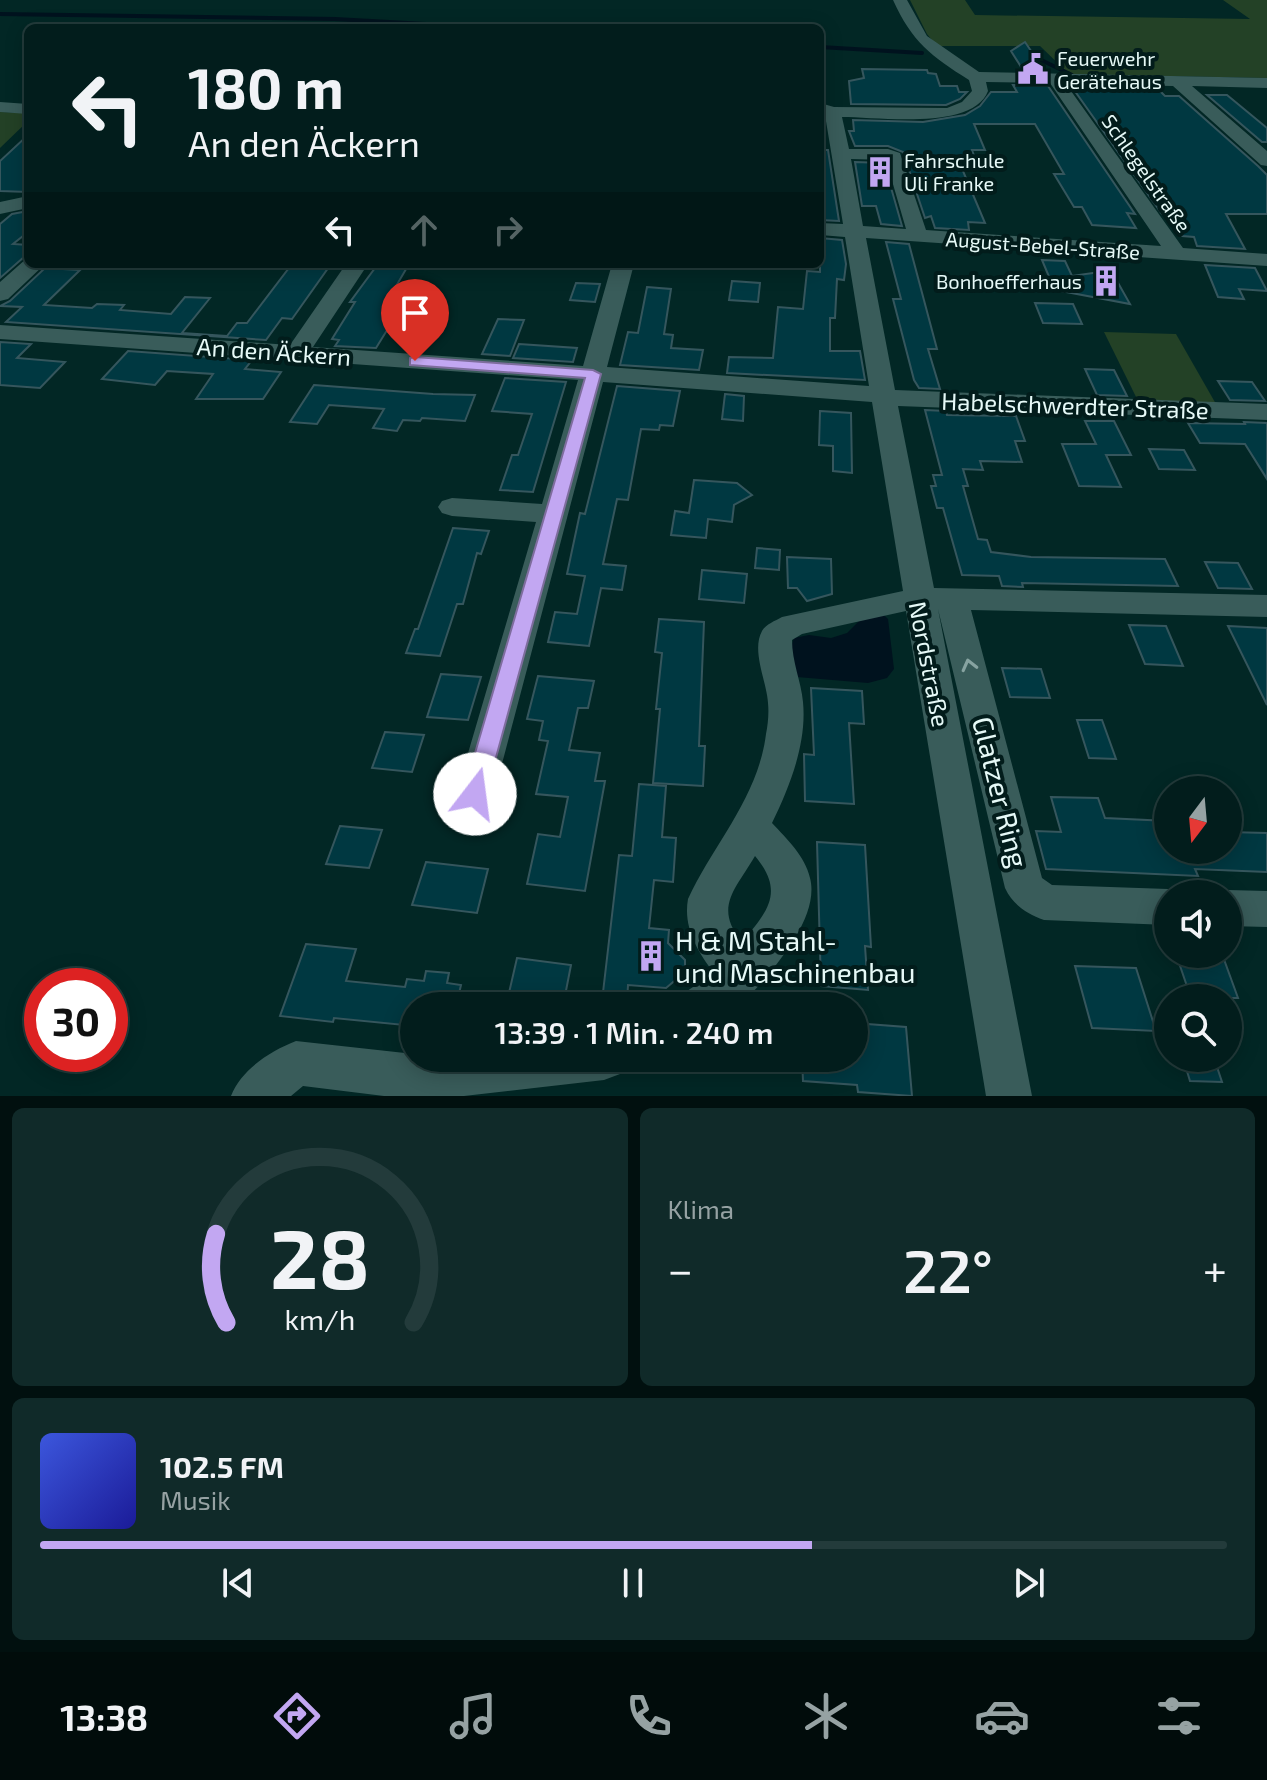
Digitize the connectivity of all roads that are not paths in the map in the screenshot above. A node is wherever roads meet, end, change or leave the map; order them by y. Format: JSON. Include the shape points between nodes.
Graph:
{"nodes":[{"id":1,"x":900,"y":0,"type":"edge"},
{"id":2,"x":976,"y":77,"type":"junction"},
{"id":3,"x":1054,"y":78,"type":"junction"},
{"id":4,"x":1177,"y":81,"type":"junction"},
{"id":5,"x":1267,"y":83,"type":"edge"},
{"id":6,"x":0,"y":107,"type":"edge"},
{"id":7,"x":24,"y":109,"type":"edge"},
{"id":8,"x":826,"y":110,"type":"edge"},
{"id":9,"x":839,"y":154,"type":"junction"},
{"id":10,"x":1267,"y":161,"type":"edge"},
{"id":11,"x":24,"y":203,"type":"edge"},
{"id":12,"x":0,"y":208,"type":"edge"},
{"id":13,"x":824,"y":229,"type":"edge"},
{"id":14,"x":856,"y":231,"type":"junction"},
{"id":15,"x":918,"y":236,"type":"junction"},
{"id":16,"x":1177,"y":254,"type":"junction"},
{"id":17,"x":1267,"y":260,"type":"edge"},
{"id":18,"x":29,"y":268,"type":"edge"},
{"id":19,"x":354,"y":268,"type":"edge"},
{"id":20,"x":622,"y":268,"type":"edge"},
{"id":21,"x":0,"y":294,"type":"edge"},
{"id":22,"x":0,"y":332,"type":"edge"},
{"id":23,"x":297,"y":353,"type":"junction"},
{"id":24,"x":593,"y":374,"type":"junction"},
{"id":25,"x":884,"y":396,"type":"junction"},
{"id":26,"x":1267,"y":412,"type":"edge"},
{"id":27,"x":452,"y":507,"type":"dead end"},
{"id":28,"x":555,"y":514,"type":"junction"},
{"id":29,"x":935,"y":599,"type":"junction"},
{"id":30,"x":1267,"y":606,"type":"edge"},
{"id":31,"x":475,"y":794,"type":"dead end"},
{"id":32,"x":752,"y":826,"type":"junction"},
{"id":33,"x":1154,"y":906,"type":"edge"},
{"id":34,"x":1242,"y":908,"type":"edge"},
{"id":35,"x":1267,"y":909,"type":"edge"},
{"id":36,"x":742,"y":974,"type":"junction"},
{"id":37,"x":724,"y":992,"type":"edge"},
{"id":38,"x":512,"y":1072,"type":"edge"},
{"id":39,"x":413,"y":1087,"type":"edge"},
{"id":40,"x":254,"y":1096,"type":"edge"},
{"id":41,"x":1009,"y":1096,"type":"edge"}],
"edges":[{"from":1,"to":2,"type":"street","via":[[931,50]]},
{"from":2,"to":3,"type":"street"},
{"from":2,"to":8,"type":"street","via":[[978,98],[948,113]]},
{"from":3,"to":4,"type":"street"},
{"from":3,"to":16,"type":"street","name":"Schlegelstraße"},
{"from":4,"to":5,"type":"street"},
{"from":4,"to":10,"type":"street"},
{"from":6,"to":7,"type":"street"},
{"from":8,"to":9,"type":"street","name":"Nordstraße"},
{"from":9,"to":14,"type":"street","name":"Nordstraße"},
{"from":9,"to":15,"type":"street","via":[[894,157]]},
{"from":11,"to":12,"type":"street"},
{"from":13,"to":14,"type":"street","name":"August-Bebel-Straße"},
{"from":14,"to":15,"type":"street","name":"August-Bebel-Straße"},
{"from":14,"to":25,"type":"street","name":"Nordstraße"},
{"from":15,"to":16,"type":"street","name":"August-Bebel-Straße"},
{"from":16,"to":17,"type":"street","name":"August-Bebel-Straße"},
{"from":18,"to":21,"type":"street"},
{"from":19,"to":23,"type":"street"},
{"from":20,"to":24,"type":"street"},
{"from":22,"to":23,"type":"street","name":"An den Äckern"},
{"from":23,"to":24,"type":"street","name":"An den Äckern"},
{"from":24,"to":25,"type":"street","name":"An den Äckern"},
{"from":24,"to":28,"type":"street"},
{"from":25,"to":26,"type":"street","name":"Habelschwerdter Straße"},
{"from":25,"to":29,"type":"street","name":"Nordstraße"},
{"from":27,"to":28,"type":"street"},
{"from":28,"to":31,"type":"street"},
{"from":29,"to":30,"type":"street"},
{"from":29,"to":32,"type":"street","via":[[793,625],[776,635],[773,650],[786,693],[786,725]]},
{"from":33,"to":29,"type":"street","name":"Glatzer Ring","one_way":true,"via":[[1044,902],[1025,888]]},
{"from":29,"to":41,"type":"street","name":"Nordstraße"},
{"from":32,"to":36,"type":"street","via":[[704,912],[709,932]]},
{"from":32,"to":36,"type":"street","via":[[790,874],[793,890],[786,916]]},
{"from":34,"to":35,"type":"street"},
{"from":36,"to":37,"type":"street"},
{"from":38,"to":39,"type":"street"},
{"from":39,"to":40,"type":"street","via":[[296,1063]]}]}
